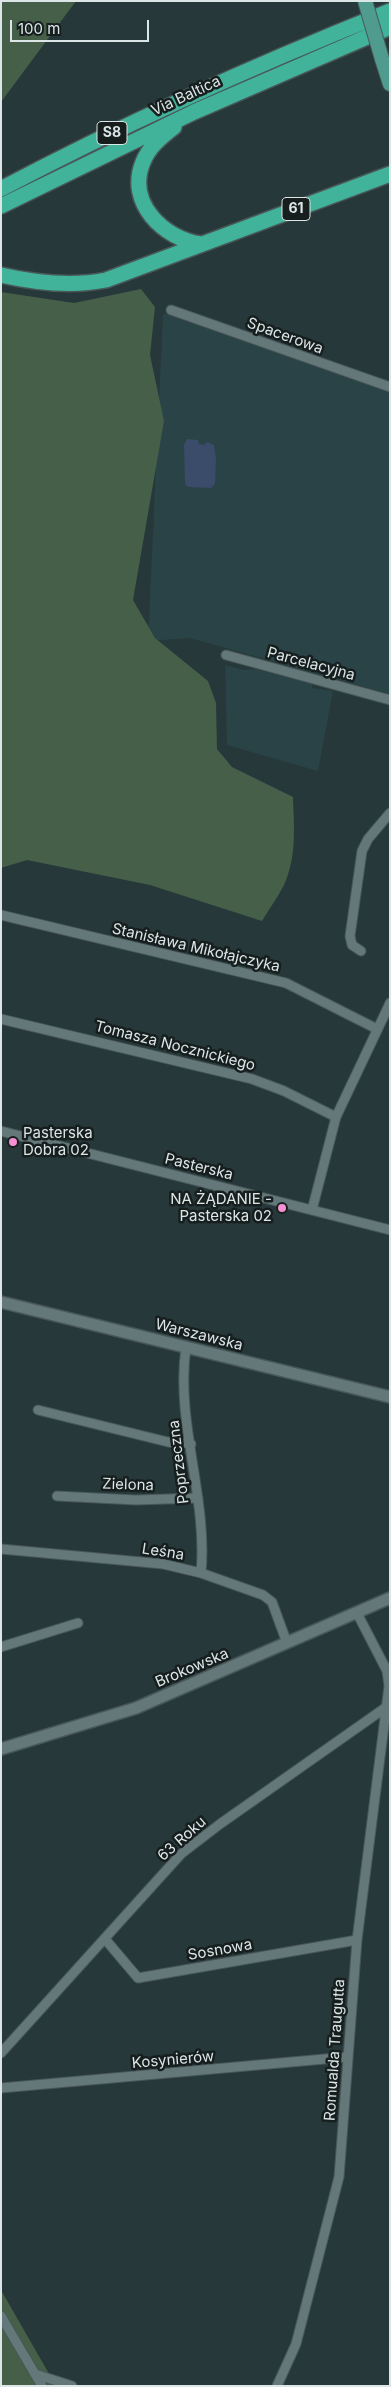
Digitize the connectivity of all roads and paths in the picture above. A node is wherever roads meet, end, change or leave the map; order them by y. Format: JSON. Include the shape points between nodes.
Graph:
{"nodes":[{"id":1,"x":365,"y":1,"type":"edge"},
{"id":2,"x":390,"y":11,"type":"edge"},
{"id":3,"x":390,"y":28,"type":"edge"},
{"id":4,"x":390,"y":84,"type":"edge"},
{"id":5,"x":194,"y":112,"type":"junction"},
{"id":6,"x":390,"y":174,"type":"edge"},
{"id":7,"x":1,"y":189,"type":"edge"},
{"id":8,"x":1,"y":206,"type":"edge"},
{"id":9,"x":201,"y":244,"type":"junction"},
{"id":10,"x":1,"y":275,"type":"edge"},
{"id":11,"x":171,"y":310,"type":"dead end"},
{"id":12,"x":390,"y":387,"type":"edge"},
{"id":13,"x":226,"y":655,"type":"dead end"},
{"id":14,"x":390,"y":700,"type":"edge"},
{"id":15,"x":390,"y":813,"type":"edge"},
{"id":16,"x":1,"y":915,"type":"edge"},
{"id":17,"x":361,"y":951,"type":"dead end"},
{"id":18,"x":390,"y":1003,"type":"edge"},
{"id":19,"x":1,"y":1019,"type":"edge"},
{"id":20,"x":377,"y":1029,"type":"junction"},
{"id":21,"x":336,"y":1117,"type":"junction"},
{"id":22,"x":1,"y":1131,"type":"edge"},
{"id":23,"x":312,"y":1210,"type":"junction"},
{"id":24,"x":390,"y":1230,"type":"edge"},
{"id":25,"x":1,"y":1302,"type":"edge"},
{"id":26,"x":186,"y":1347,"type":"junction"},
{"id":27,"x":390,"y":1397,"type":"edge"},
{"id":28,"x":38,"y":1410,"type":"dead end"},
{"id":29,"x":190,"y":1444,"type":"junction"},
{"id":30,"x":57,"y":1496,"type":"dead end"},
{"id":31,"x":198,"y":1498,"type":"junction"},
{"id":32,"x":1,"y":1549,"type":"edge"},
{"id":33,"x":200,"y":1573,"type":"junction"},
{"id":34,"x":390,"y":1598,"type":"edge"},
{"id":35,"x":357,"y":1613,"type":"junction"},
{"id":36,"x":78,"y":1623,"type":"dead end"},
{"id":37,"x":287,"y":1643,"type":"junction"},
{"id":38,"x":1,"y":1647,"type":"edge"},
{"id":39,"x":389,"y":1670,"type":"edge"},
{"id":40,"x":384,"y":1708,"type":"junction"},
{"id":41,"x":1,"y":1749,"type":"edge"},
{"id":42,"x":105,"y":1939,"type":"junction"},
{"id":43,"x":357,"y":1940,"type":"junction"},
{"id":44,"x":1,"y":2053,"type":"edge"},
{"id":45,"x":348,"y":2057,"type":"junction"},
{"id":46,"x":1,"y":2088,"type":"edge"},
{"id":47,"x":1,"y":2316,"type":"edge"},
{"id":48,"x":35,"y":2374,"type":"junction"},
{"id":49,"x":42,"y":2386,"type":"edge"},
{"id":50,"x":72,"y":2386,"type":"edge"},
{"id":51,"x":277,"y":2386,"type":"edge"}],
"edges":[{"from":1,"to":4,"type":"main road","bridge":true},
{"from":2,"to":7,"type":"highway","name":"Via Baltica","number":"S8","via":[[175,103]]},
{"from":3,"to":5,"type":"highway","name":"Via Baltica","number":"S8"},
{"from":5,"to":8,"type":"highway","name":"Via Baltica","number":"S8"},
{"from":5,"to":9,"type":"highway","via":[[154,146],[144,161],[139,185],[144,204],[158,224],[169,234]]},
{"from":6,"to":9,"type":"highway","number":"61"},
{"from":9,"to":10,"type":"highway","via":[[132,273],[92,283],[41,283]]},
{"from":11,"to":12,"type":"street","name":"Spacerowa"},
{"from":13,"to":14,"type":"street","name":"Parcelacyjna"},
{"from":15,"to":17,"type":"street","via":[[368,838],[362,851],[350,936],[352,945]]},
{"from":16,"to":20,"type":"street","name":"Stanisława Mikołajczyka","via":[[286,983]]},
{"from":18,"to":20,"type":"street"},
{"from":19,"to":21,"type":"street","name":"Tomasza Nocznickiego","via":[[252,1079]]},
{"from":20,"to":21,"type":"street"},
{"from":21,"to":23,"type":"street"},
{"from":22,"to":23,"type":"street","name":"Pasterska"},
{"from":23,"to":24,"type":"street","name":"Pasterska"},
{"from":25,"to":26,"type":"street","name":"Warszawska"},
{"from":26,"to":27,"type":"street","name":"Warszawska"},
{"from":26,"to":29,"type":"street","name":"Poprzeczna","via":[[182,1373]]},
{"from":28,"to":29,"type":"street","via":[[168,1442]]},
{"from":29,"to":31,"type":"street","name":"Poprzeczna"},
{"from":30,"to":31,"type":"street","name":"Zielona","via":[[136,1500]]},
{"from":31,"to":33,"type":"street","name":"Poprzeczna","via":[[202,1553]]},
{"from":32,"to":33,"type":"street","name":"Leśna","via":[[163,1564]]},
{"from":33,"to":37,"type":"street","name":"Leśna","via":[[263,1595],[272,1602]]},
{"from":34,"to":35,"type":"street","name":"Brokowska"},
{"from":35,"to":37,"type":"street","name":"Brokowska"},
{"from":35,"to":39,"type":"street"},
{"from":36,"to":38,"type":"street"},
{"from":37,"to":41,"type":"street","name":"Brokowska","via":[[136,1708]]},
{"from":39,"to":40,"type":"street"},
{"from":40,"to":42,"type":"street","name":"63 Roku","via":[[181,1854]]},
{"from":40,"to":43,"type":"street","name":"Romualda Traugutta"},
{"from":42,"to":43,"type":"street","name":"Sosnowa","via":[[138,1978]]},
{"from":42,"to":44,"type":"street","name":"63 Roku"},
{"from":43,"to":45,"type":"street","name":"Romualda Traugutta"},
{"from":45,"to":46,"type":"street","name":"Kosynierów"},
{"from":45,"to":51,"type":"street","name":"Romualda Traugutta","via":[[339,2177],[296,2344]]},
{"from":47,"to":48,"type":"street"},
{"from":48,"to":49,"type":"street"},
{"from":48,"to":50,"type":"street"}]}
